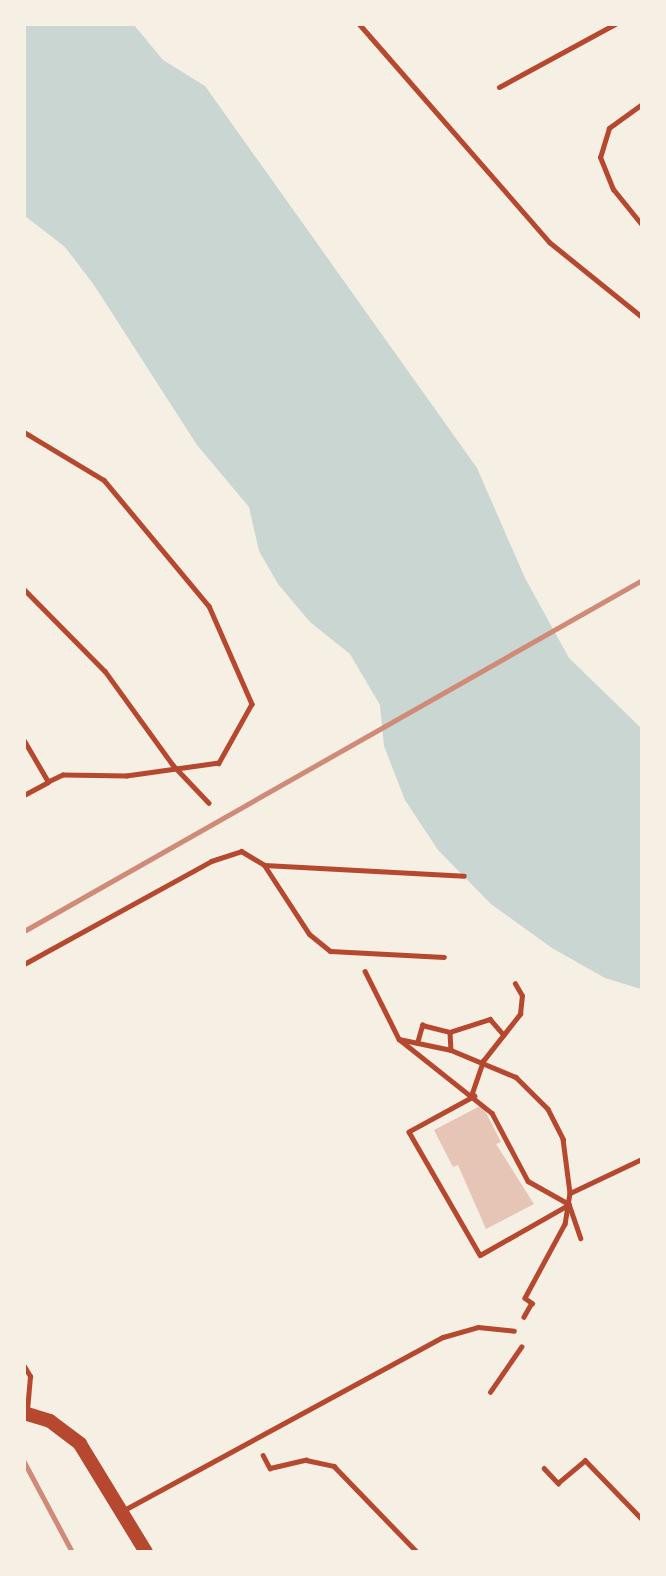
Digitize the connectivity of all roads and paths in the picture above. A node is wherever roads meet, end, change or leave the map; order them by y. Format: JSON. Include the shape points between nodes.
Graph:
{"nodes":[{"id":1,"x":359,"y":24,"type":"edge"},
{"id":2,"x":615,"y":24,"type":"edge"},
{"id":3,"x":499,"y":87,"type":"dead end"},
{"id":4,"x":642,"y":104,"type":"edge"},
{"id":5,"x":642,"y":225,"type":"edge"},
{"id":6,"x":642,"y":317,"type":"edge"},
{"id":7,"x":24,"y":432,"type":"edge"},
{"id":8,"x":24,"y":589,"type":"edge"},
{"id":9,"x":24,"y":741,"type":"edge"},
{"id":10,"x":173,"y":765,"type":"junction"},
{"id":11,"x":48,"y":782,"type":"junction"},
{"id":12,"x":24,"y":795,"type":"edge"},
{"id":13,"x":209,"y":803,"type":"dead end"},
{"id":14,"x":264,"y":865,"type":"junction"},
{"id":15,"x":464,"y":876,"type":"dead end"},
{"id":16,"x":356,"y":955,"type":"junction"},
{"id":17,"x":444,"y":957,"type":"dead end"},
{"id":18,"x":24,"y":964,"type":"edge"},
{"id":19,"x":515,"y":984,"type":"dead end"},
{"id":20,"x":450,"y":1032,"type":"junction"},
{"id":21,"x":504,"y":1035,"type":"junction"},
{"id":22,"x":399,"y":1039,"type":"junction"},
{"id":23,"x":417,"y":1043,"type":"junction"},
{"id":24,"x":451,"y":1050,"type":"junction"},
{"id":25,"x":483,"y":1061,"type":"junction"},
{"id":26,"x":473,"y":1094,"type":"junction"},
{"id":27,"x":642,"y":1159,"type":"edge"},
{"id":28,"x":570,"y":1193,"type":"junction"},
{"id":29,"x":569,"y":1204,"type":"junction"},
{"id":30,"x":581,"y":1238,"type":"dead end"},
{"id":31,"x":514,"y":1331,"type":"joint"},
{"id":32,"x":527,"y":1339,"type":"dead end"},
{"id":33,"x":24,"y":1366,"type":"edge"},
{"id":34,"x":490,"y":1392,"type":"dead end"},
{"id":35,"x":26,"y":1413,"type":"edge"},
{"id":36,"x":270,"y":1468,"type":"dead end"},
{"id":37,"x":544,"y":1468,"type":"dead end"},
{"id":38,"x":124,"y":1510,"type":"junction"},
{"id":39,"x":642,"y":1519,"type":"edge"},
{"id":40,"x":146,"y":1552,"type":"edge"},
{"id":41,"x":417,"y":1552,"type":"edge"}],
"edges":[{"from":1,"to":6,"type":"lane","via":[[549,242]]},
{"from":2,"to":3,"type":"lane"},
{"from":4,"to":5,"type":"lane","via":[[609,128],[600,157],[613,189]]},
{"from":7,"to":10,"type":"path","via":[[104,480],[209,606],[252,704],[228,757]]},
{"from":8,"to":10,"type":"path","via":[[105,671]]},
{"from":9,"to":11,"type":"path"},
{"from":10,"to":11,"type":"path"},
{"from":10,"to":13,"type":"path"},
{"from":11,"to":12,"type":"path"},
{"from":14,"to":15,"type":"lane"},
{"from":14,"to":16,"type":"lane","via":[[309,934],[331,951]]},
{"from":14,"to":18,"type":"lane","via":[[241,851],[211,861]]},
{"from":16,"to":17,"type":"lane"},
{"from":16,"to":22,"type":"path"},
{"from":19,"to":21,"type":"path","via":[[522,996],[520,1014]]},
{"from":20,"to":21,"type":"path","via":[[490,1019]]},
{"from":20,"to":23,"type":"path","via":[[422,1025]]},
{"from":20,"to":24,"type":"path"},
{"from":21,"to":25,"type":"path"},
{"from":22,"to":23,"type":"path"},
{"from":22,"to":26,"type":"path"},
{"from":23,"to":24,"type":"path"},
{"from":24,"to":25,"type":"path"},
{"from":25,"to":26,"type":"path"},
{"from":25,"to":28,"type":"path","via":[[516,1077],[548,1109],[563,1139]]},
{"from":26,"to":29,"type":"path","via":[[492,1113],[528,1181]]},
{"from":26,"to":29,"type":"path","via":[[409,1132],[480,1255]]},
{"from":27,"to":28,"type":"path"},
{"from":28,"to":29,"type":"path"},
{"from":29,"to":30,"type":"path"},
{"from":29,"to":31,"type":"path","via":[[525,1298],[533,1303]]},
{"from":31,"to":38,"type":"lane","via":[[478,1327],[443,1337]]},
{"from":32,"to":34,"type":"path"},
{"from":33,"to":35,"type":"lane","via":[[30,1376]]},
{"from":35,"to":38,"type":"main road","via":[[80,1444]]},
{"from":36,"to":41,"type":"path","via":[[306,1460],[334,1466]]},
{"from":37,"to":39,"type":"path","via":[[558,1483],[585,1460]]},
{"from":38,"to":40,"type":"main road"}]}
